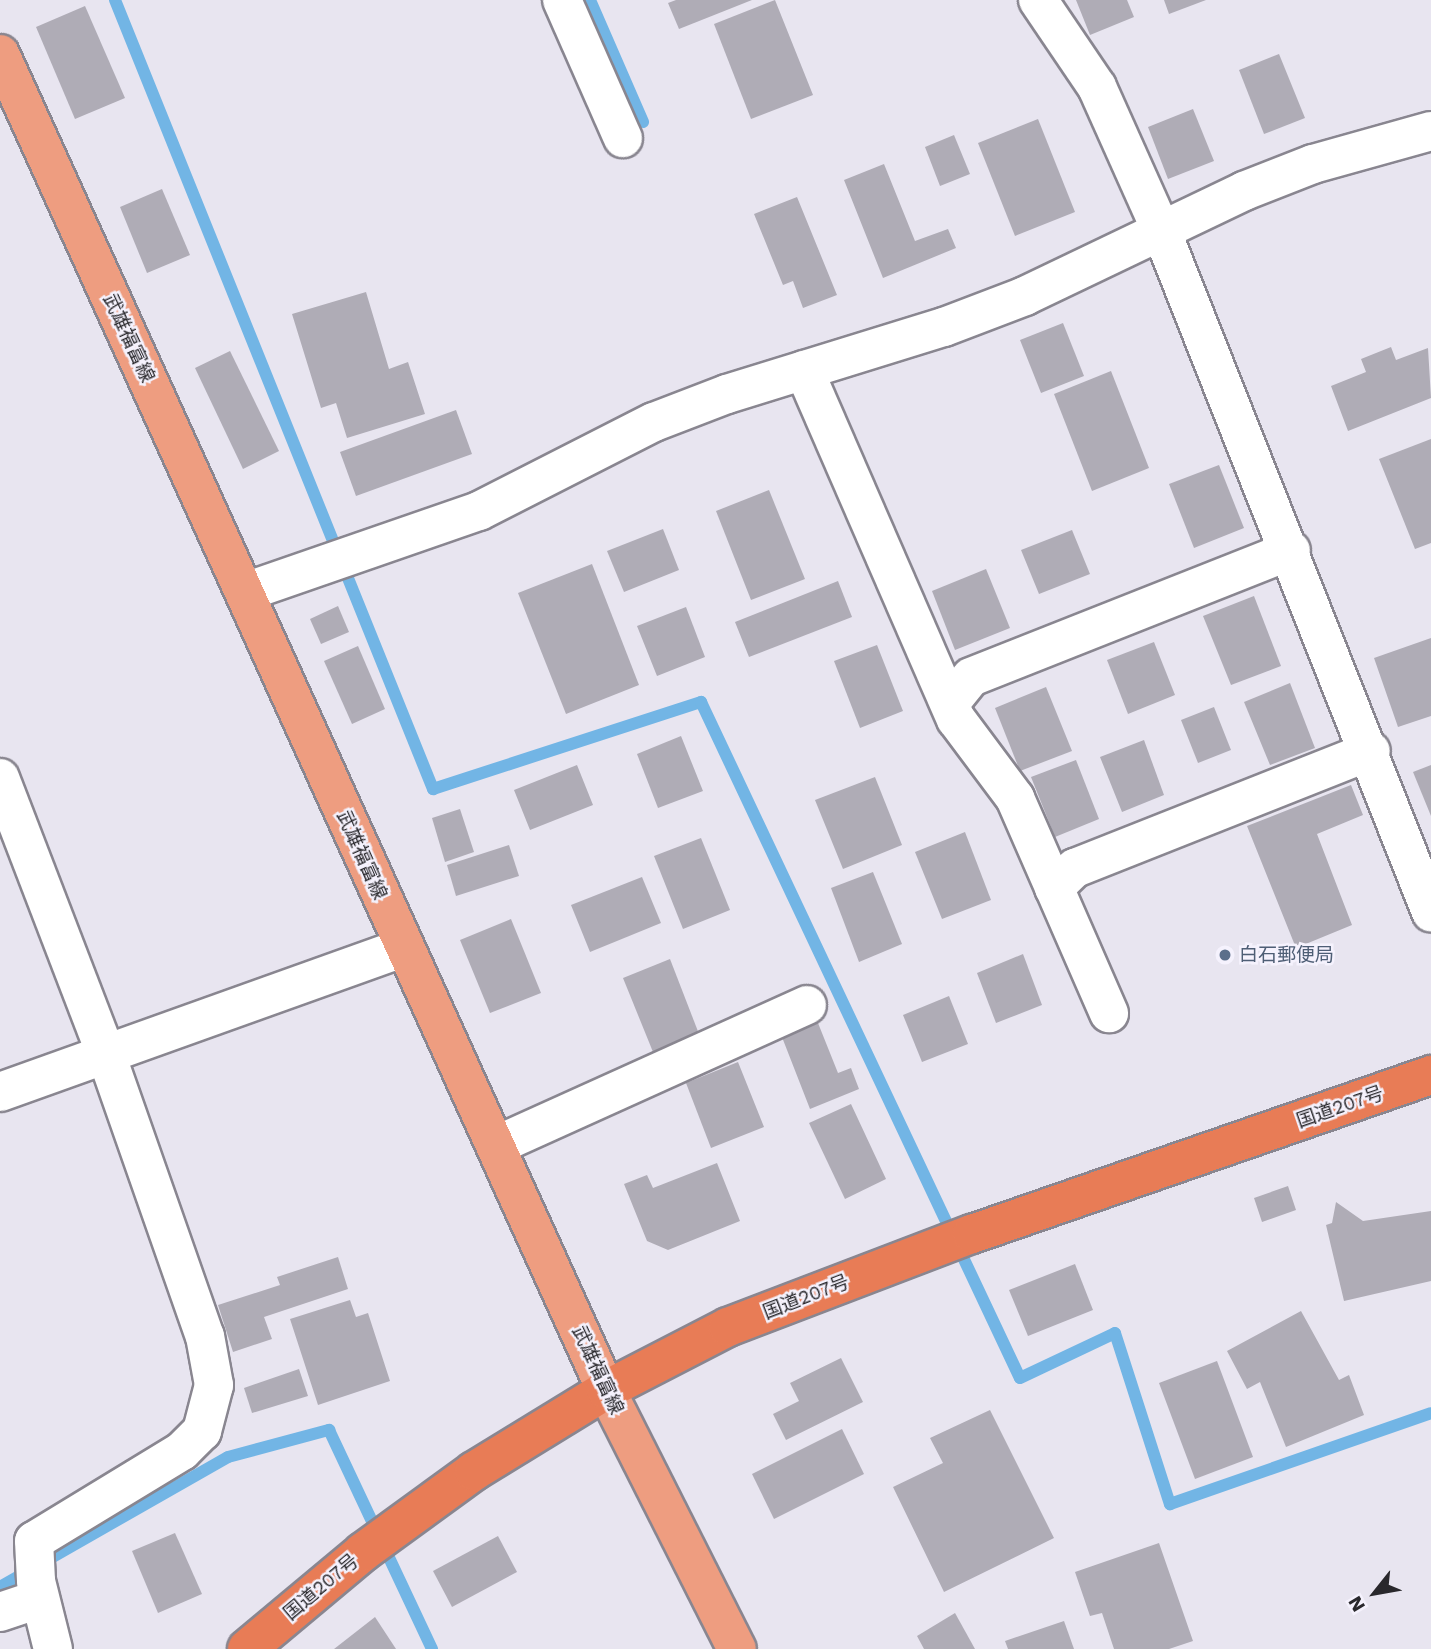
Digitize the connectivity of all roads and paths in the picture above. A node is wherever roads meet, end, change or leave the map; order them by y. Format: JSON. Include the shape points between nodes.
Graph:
{"nodes":[{"id":1,"x":562,"y":0,"type":"edge"},
{"id":2,"x":1038,"y":0,"type":"edge"},
{"id":3,"x":0,"y":54,"type":"edge"},
{"id":4,"x":1431,"y":131,"type":"edge"},
{"id":5,"x":623,"y":138,"type":"dead end"},
{"id":6,"x":1161,"y":230,"type":"junction"},
{"id":7,"x":804,"y":370,"type":"junction"},
{"id":8,"x":1291,"y":550,"type":"junction"},
{"id":9,"x":246,"y":592,"type":"junction"},
{"id":10,"x":950,"y":702,"type":"junction"},
{"id":11,"x":1371,"y":751,"type":"junction"},
{"id":12,"x":0,"y":778,"type":"edge"},
{"id":13,"x":1054,"y":888,"type":"junction"},
{"id":14,"x":1431,"y":912,"type":"edge"},
{"id":15,"x":403,"y":948,"type":"junction"},
{"id":16,"x":807,"y":1004,"type":"dead end"},
{"id":17,"x":1109,"y":1013,"type":"dead end"},
{"id":18,"x":106,"y":1054,"type":"junction"},
{"id":19,"x":1431,"y":1075,"type":"edge"},
{"id":20,"x":0,"y":1093,"type":"edge"},
{"id":21,"x":496,"y":1145,"type":"junction"},
{"id":22,"x":606,"y":1390,"type":"junction"},
{"id":23,"x":36,"y":1577,"type":"junction"},
{"id":24,"x":0,"y":1612,"type":"edge"},
{"id":25,"x":53,"y":1649,"type":"edge"},
{"id":26,"x":247,"y":1649,"type":"edge"},
{"id":27,"x":737,"y":1649,"type":"edge"}],
"edges":[{"from":1,"to":5,"type":"street"},
{"from":2,"to":6,"type":"street","via":[[1097,87]]},
{"from":3,"to":9,"type":"main road","name":"武雄福富線"},
{"from":4,"to":6,"type":"street","via":[[1313,164]]},
{"from":6,"to":7,"type":"street","via":[[990,310]]},
{"from":6,"to":8,"type":"street"},
{"from":7,"to":9,"type":"street","via":[[654,422],[479,510]]},
{"from":7,"to":10,"type":"street"},
{"from":8,"to":10,"type":"street","via":[[971,677]]},
{"from":8,"to":11,"type":"street"},
{"from":9,"to":15,"type":"main road","name":"武雄福富線"},
{"from":10,"to":13,"type":"street","via":[[1015,798]]},
{"from":11,"to":13,"type":"street","via":[[1075,868]]},
{"from":11,"to":14,"type":"street"},
{"from":12,"to":18,"type":"street"},
{"from":13,"to":17,"type":"street"},
{"from":15,"to":18,"type":"street"},
{"from":15,"to":21,"type":"main road","name":"武雄福富線"},
{"from":16,"to":21,"type":"street"},
{"from":18,"to":20,"type":"street"},
{"from":18,"to":23,"type":"street","via":[[205,1336],[214,1385],[202,1431],[182,1451],[44,1531]]},
{"from":19,"to":22,"type":"highway","name":"国道207号","via":[[936,1247],[728,1327]]},
{"from":21,"to":22,"type":"main road","name":"武雄福富線"},
{"from":22,"to":26,"type":"highway","name":"国道207号","via":[[397,1526]]},
{"from":22,"to":27,"type":"main road","name":"武雄福富線"},
{"from":23,"to":24,"type":"street"},
{"from":23,"to":25,"type":"street"}]}
